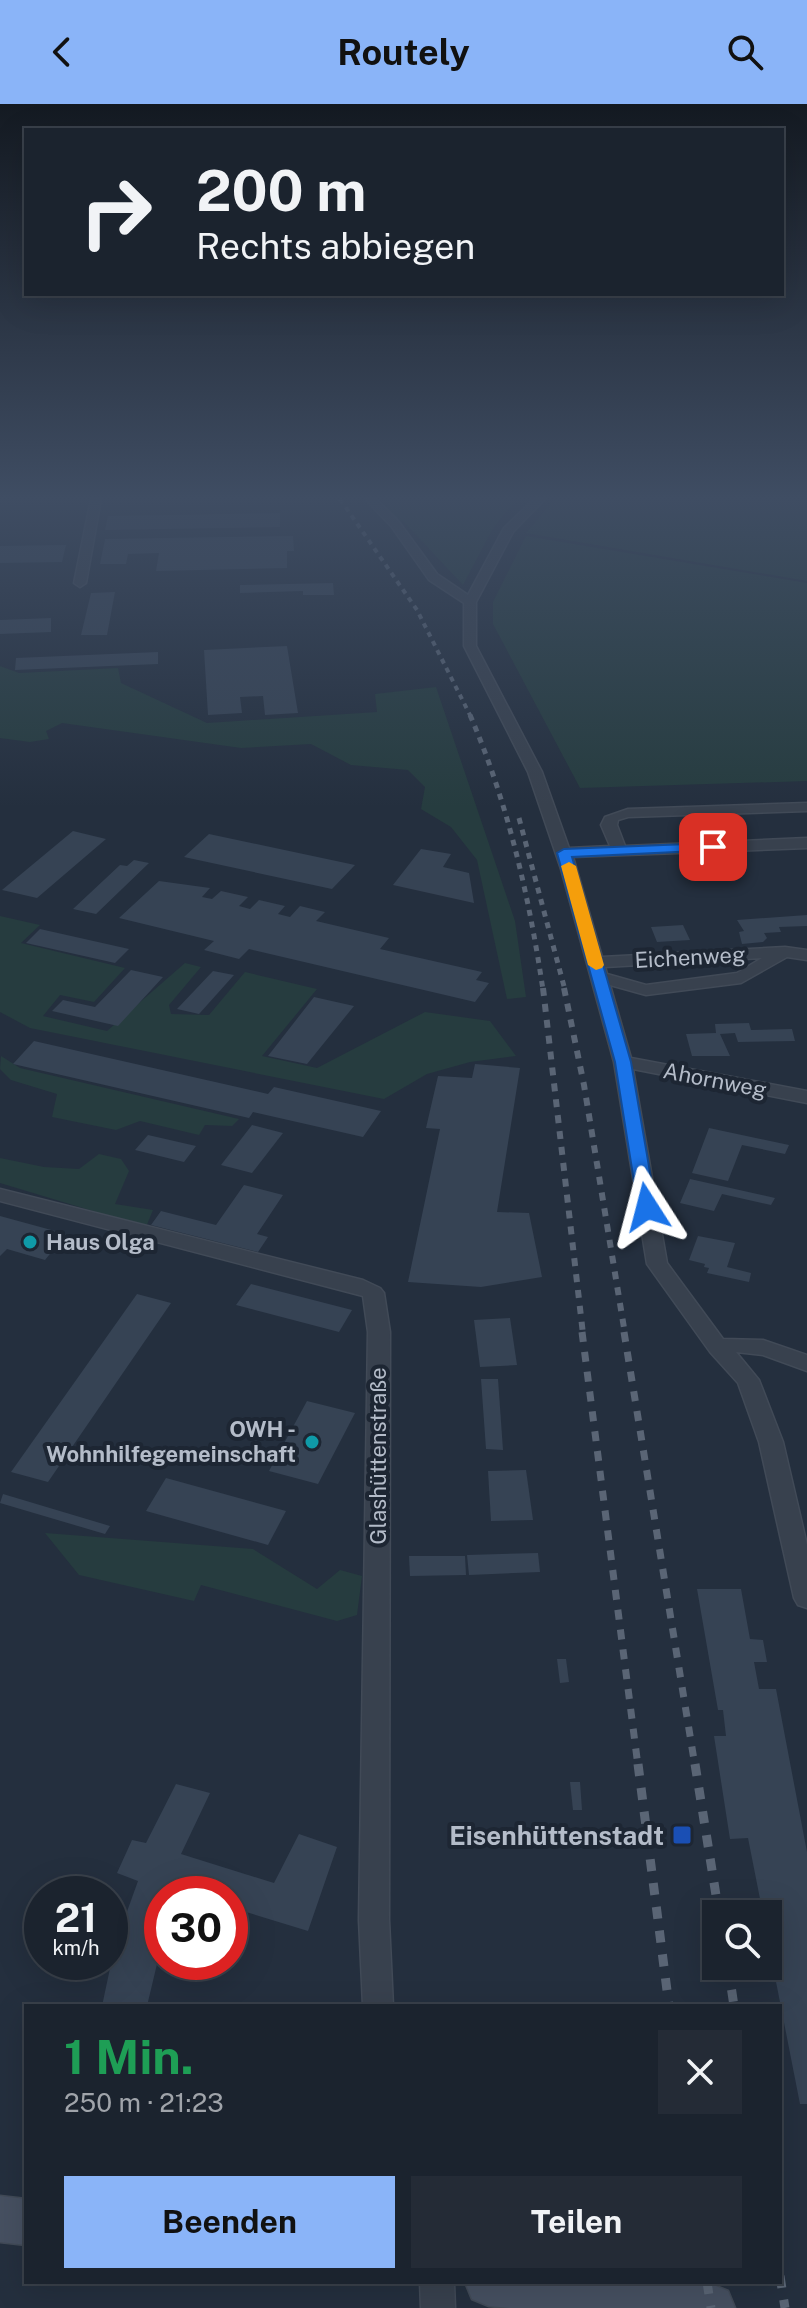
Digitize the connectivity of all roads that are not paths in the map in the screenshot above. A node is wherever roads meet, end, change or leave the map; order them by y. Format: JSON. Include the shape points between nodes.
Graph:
{"nodes":[{"id":1,"x":470,"y":602,"type":"edge"},
{"id":2,"x":807,"y":807,"type":"edge"},
{"id":3,"x":807,"y":843,"type":"edge"},
{"id":4,"x":619,"y":851,"type":"junction"},
{"id":5,"x":564,"y":853,"type":"junction"},
{"id":6,"x":785,"y":952,"type":"junction"},
{"id":7,"x":807,"y":955,"type":"edge"},
{"id":8,"x":597,"y":970,"type":"junction"},
{"id":9,"x":623,"y":1062,"type":"junction"},
{"id":10,"x":807,"y":1097,"type":"edge"},
{"id":11,"x":0,"y":1195,"type":"edge"},
{"id":12,"x":718,"y":1347,"type":"junction"},
{"id":13,"x":807,"y":1363,"type":"edge"},
{"id":14,"x":807,"y":1598,"type":"edge"},
{"id":15,"x":378,"y":2004,"type":"edge"},
{"id":16,"x":0,"y":2219,"type":"edge"},
{"id":17,"x":24,"y":2222,"type":"edge"},
{"id":18,"x":437,"y":2284,"type":"edge"},
{"id":19,"x":506,"y":2284,"type":"edge"},
{"id":20,"x":438,"y":2308,"type":"edge"},
{"id":21,"x":711,"y":2308,"type":"edge"}],
"edges":[{"from":1,"to":5,"type":"street","via":[[470,646],[535,772]]},
{"from":2,"to":4,"type":"street","via":[[628,813],[612,817],[609,825]]},
{"from":3,"to":4,"type":"street"},
{"from":4,"to":5,"type":"street"},
{"from":5,"to":8,"type":"street"},
{"from":6,"to":7,"type":"street","name":"Eichenweg"},
{"from":6,"to":8,"type":"street","name":"Eichenweg"},
{"from":6,"to":8,"type":"street","name":"Eichenweg","via":[[741,978],[646,990]]},
{"from":8,"to":9,"type":"street"},
{"from":9,"to":10,"type":"street","name":"Ahornweg"},
{"from":9,"to":12,"type":"street","via":[[657,1264]]},
{"from":11,"to":15,"type":"street","name":"Glashüttenstraße","via":[[373,1293],[379,1332],[374,1920]]},
{"from":12,"to":13,"type":"street","via":[[757,1345]]},
{"from":12,"to":14,"type":"street","via":[[748,1380],[771,1442]]},
{"from":16,"to":17,"type":"street"},
{"from":18,"to":20,"type":"street"},
{"from":19,"to":21,"type":"street"}]}
